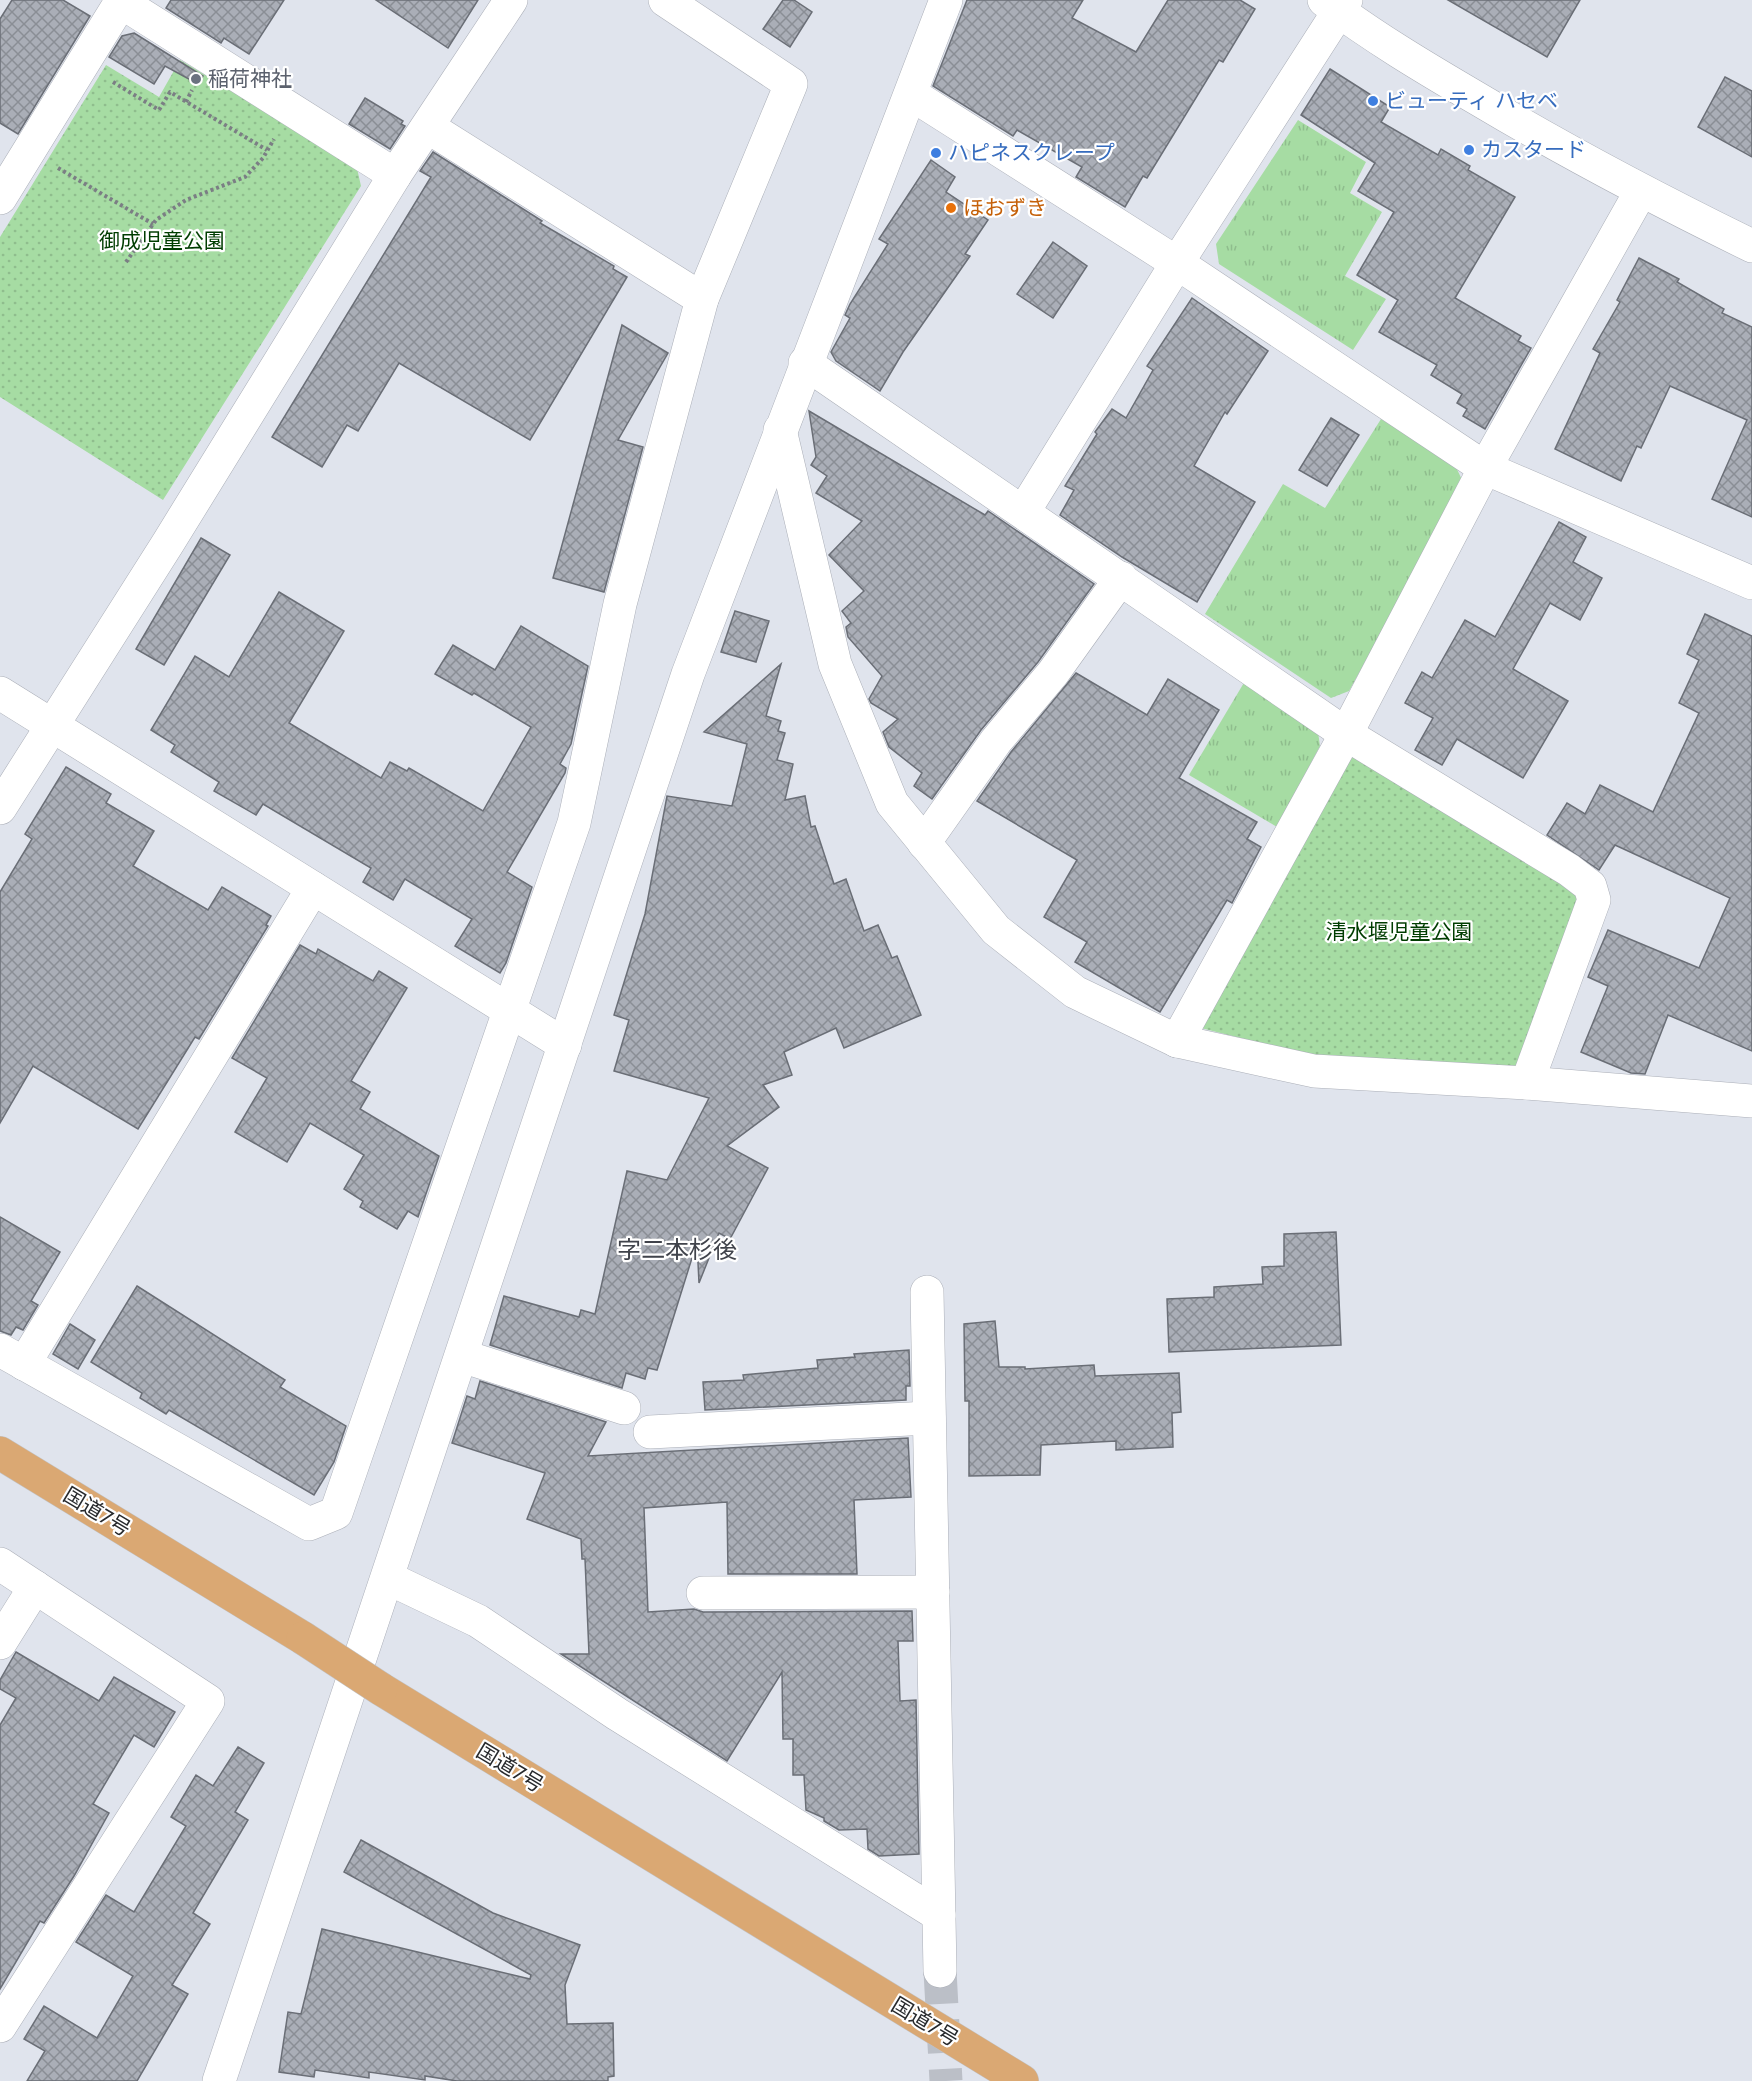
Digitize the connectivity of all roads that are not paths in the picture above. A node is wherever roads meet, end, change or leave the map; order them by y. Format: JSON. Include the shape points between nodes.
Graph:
{"nodes":[{"id":1,"x":511,"y":0,"type":"edge"},
{"id":2,"x":665,"y":0,"type":"edge"},
{"id":3,"x":946,"y":0,"type":"edge"},
{"id":4,"x":121,"y":1,"type":"edge"},
{"id":5,"x":1336,"y":4,"type":"edge"},
{"id":6,"x":911,"y":94,"type":"junction"},
{"id":7,"x":428,"y":126,"type":"junction"},
{"id":8,"x":395,"y":175,"type":"junction"},
{"id":9,"x":1641,"y":191,"type":"junction"},
{"id":10,"x":0,"y":198,"type":"edge"},
{"id":11,"x":1752,"y":246,"type":"edge"},
{"id":12,"x":1177,"y":263,"type":"junction"},
{"id":13,"x":702,"y":299,"type":"junction"},
{"id":14,"x":805,"y":363,"type":"junction"},
{"id":15,"x":780,"y":430,"type":"junction"},
{"id":16,"x":1485,"y":468,"type":"junction"},
{"id":17,"x":1024,"y":511,"type":"junction"},
{"id":18,"x":1121,"y":578,"type":"junction"},
{"id":19,"x":1752,"y":583,"type":"edge"},
{"id":20,"x":0,"y":693,"type":"edge"},
{"id":21,"x":51,"y":725,"type":"junction"},
{"id":22,"x":1346,"y":734,"type":"junction"},
{"id":23,"x":0,"y":808,"type":"edge"},
{"id":24,"x":924,"y":843,"type":"junction"},
{"id":25,"x":313,"y":888,"type":"junction"},
{"id":26,"x":508,"y":1010,"type":"junction"},
{"id":27,"x":1177,"y":1041,"type":"junction"},
{"id":28,"x":565,"y":1045,"type":"junction"},
{"id":29,"x":1527,"y":1083,"type":"junction"},
{"id":30,"x":1752,"y":1101,"type":"edge"},
{"id":31,"x":927,"y":1292,"type":"dead end"},
{"id":32,"x":462,"y":1356,"type":"junction"},
{"id":33,"x":12,"y":1357,"type":"edge"},
{"id":34,"x":624,"y":1408,"type":"dead end"},
{"id":35,"x":929,"y":1418,"type":"junction"},
{"id":36,"x":650,"y":1432,"type":"dead end"},
{"id":37,"x":0,"y":1453,"type":"edge"},
{"id":38,"x":0,"y":1564,"type":"edge"},
{"id":39,"x":388,"y":1578,"type":"junction"},
{"id":40,"x":34,"y":1587,"type":"junction"},
{"id":41,"x":933,"y":1592,"type":"junction"},
{"id":42,"x":703,"y":1593,"type":"dead end"},
{"id":43,"x":0,"y":1643,"type":"edge"},
{"id":44,"x":939,"y":1915,"type":"junction"},
{"id":45,"x":940,"y":1971,"type":"tunnel mouth"},
{"id":46,"x":0,"y":2026,"type":"edge"},
{"id":47,"x":219,"y":2081,"type":"edge"},
{"id":48,"x":1022,"y":2081,"type":"edge"}],
"edges":[{"from":1,"to":7,"type":"street"},
{"from":2,"to":13,"type":"street","via":[[791,84]]},
{"from":3,"to":6,"type":"street"},
{"from":4,"to":8,"type":"street"},
{"from":4,"to":10,"type":"street"},
{"from":5,"to":9,"type":"street","via":[[1393,49]]},
{"from":5,"to":12,"type":"street"},
{"from":6,"to":12,"type":"street"},
{"from":6,"to":14,"type":"street"},
{"from":7,"to":8,"type":"street"},
{"from":7,"to":13,"type":"street"},
{"from":8,"to":21,"type":"street"},
{"from":9,"to":11,"type":"street"},
{"from":9,"to":16,"type":"street"},
{"from":12,"to":16,"type":"street"},
{"from":12,"to":17,"type":"street"},
{"from":13,"to":26,"type":"street","via":[[620,604],[574,823]]},
{"from":14,"to":15,"type":"street"},
{"from":14,"to":17,"type":"street"},
{"from":15,"to":24,"type":"street","via":[[835,664],[892,803]]},
{"from":15,"to":28,"type":"street","via":[[688,674]]},
{"from":16,"to":19,"type":"street"},
{"from":16,"to":22,"type":"street"},
{"from":17,"to":18,"type":"street"},
{"from":18,"to":22,"type":"street"},
{"from":18,"to":24,"type":"street","via":[[1053,673],[996,741]]},
{"from":20,"to":21,"type":"street"},
{"from":21,"to":23,"type":"street"},
{"from":21,"to":25,"type":"street"},
{"from":22,"to":27,"type":"street"},
{"from":22,"to":29,"type":"street","via":[[1590,886],[1594,900]]},
{"from":24,"to":27,"type":"street","via":[[996,930],[1075,992]]},
{"from":25,"to":26,"type":"street"},
{"from":25,"to":33,"type":"street"},
{"from":26,"to":28,"type":"street"},
{"from":26,"to":33,"type":"street","via":[[336,1513],[309,1524]]},
{"from":27,"to":29,"type":"street","via":[[1314,1071]]},
{"from":28,"to":32,"type":"street"},
{"from":29,"to":30,"type":"street"},
{"from":31,"to":35,"type":"street"},
{"from":32,"to":34,"type":"street"},
{"from":32,"to":39,"type":"street"},
{"from":35,"to":36,"type":"street"},
{"from":35,"to":41,"type":"street"},
{"from":37,"to":48,"type":"highway","name":"国道7号","bridge":true},
{"from":38,"to":40,"type":"street"},
{"from":39,"to":44,"type":"street","via":[[478,1621],[617,1714]]},
{"from":39,"to":47,"type":"street"},
{"from":40,"to":43,"type":"street"},
{"from":40,"to":46,"type":"street","via":[[208,1701]]},
{"from":41,"to":42,"type":"street"},
{"from":41,"to":44,"type":"street"},
{"from":44,"to":45,"type":"street"}]}
